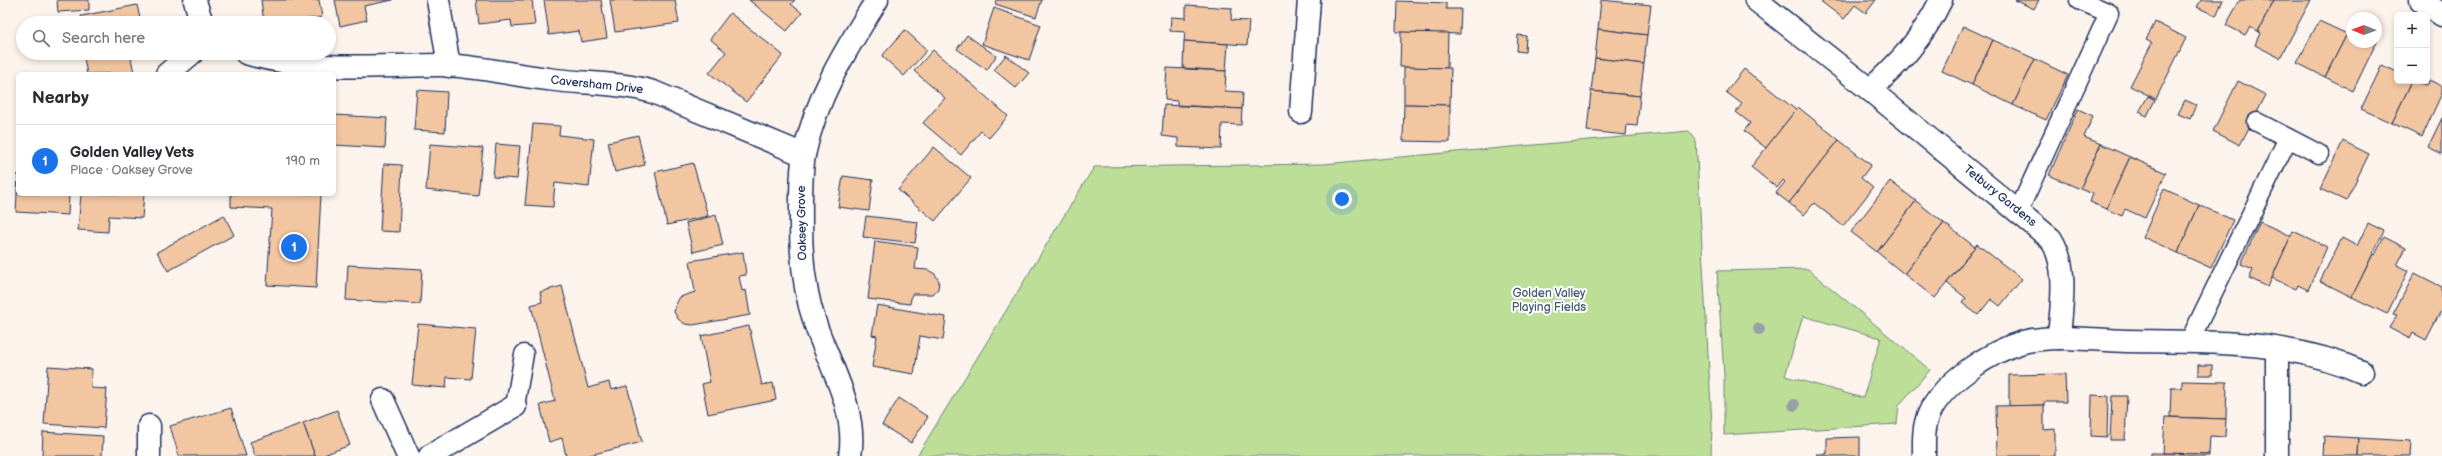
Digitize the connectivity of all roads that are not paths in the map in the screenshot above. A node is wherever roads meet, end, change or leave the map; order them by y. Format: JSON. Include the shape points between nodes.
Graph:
{"nodes":[{"id":1,"x":438,"y":0,"type":"edge"},
{"id":2,"x":877,"y":0,"type":"edge"},
{"id":3,"x":1309,"y":0,"type":"edge"},
{"id":4,"x":1756,"y":0,"type":"edge"},
{"id":5,"x":1941,"y":0,"type":"edge"},
{"id":6,"x":2079,"y":0,"type":"edge"},
{"id":7,"x":2421,"y":0,"type":"edge"},
{"id":8,"x":194,"y":1,"type":"edge"},
{"id":9,"x":2442,"y":15,"type":"edge"},
{"id":10,"x":199,"y":16,"type":"edge"},
{"id":11,"x":184,"y":60,"type":"edge"},
{"id":12,"x":278,"y":60,"type":"edge"},
{"id":13,"x":449,"y":66,"type":"junction"},
{"id":14,"x":169,"y":72,"type":"edge"},
{"id":15,"x":1870,"y":90,"type":"junction"},
{"id":16,"x":1301,"y":112,"type":"dead end"},
{"id":17,"x":2257,"y":122,"type":"dead end"},
{"id":18,"x":2288,"y":138,"type":"junction"},
{"id":19,"x":2319,"y":154,"type":"dead end"},
{"id":20,"x":804,"y":155,"type":"junction"},
{"id":21,"x":2018,"y":212,"type":"junction"},
{"id":22,"x":2059,"y":338,"type":"junction"},
{"id":23,"x":2190,"y":340,"type":"junction"},
{"id":24,"x":2277,"y":349,"type":"junction"},
{"id":25,"x":524,"y":354,"type":"dead end"},
{"id":26,"x":2362,"y":372,"type":"dead end"},
{"id":27,"x":383,"y":400,"type":"dead end"},
{"id":28,"x":515,"y":406,"type":"joint"},
{"id":29,"x":149,"y":426,"type":"dead end"},
{"id":30,"x":149,"y":456,"type":"edge"},
{"id":31,"x":408,"y":456,"type":"edge"},
{"id":32,"x":430,"y":456,"type":"edge"},
{"id":33,"x":850,"y":456,"type":"edge"},
{"id":34,"x":1924,"y":456,"type":"edge"},
{"id":35,"x":2277,"y":456,"type":"edge"}],
"edges":[{"from":1,"to":13,"type":"street"},
{"from":2,"to":20,"type":"street","name":"Oaksey Grove","via":[[835,68],[814,118]]},
{"from":3,"to":16,"type":"street"},
{"from":4,"to":15,"type":"street","name":"Tetbury Gardens"},
{"from":5,"to":15,"type":"street","via":[[1921,36],[1902,60]]},
{"from":6,"to":21,"type":"lane","via":[[2108,13]]},
{"from":7,"to":9,"type":"street"},
{"from":8,"to":10,"type":"street"},
{"from":11,"to":14,"type":"street"},
{"from":12,"to":13,"type":"street","name":"Caversham Drive","via":[[363,68]]},
{"from":13,"to":20,"type":"street","name":"Caversham Drive","via":[[550,80],[638,88]]},
{"from":15,"to":21,"type":"street","name":"Tetbury Gardens"},
{"from":17,"to":18,"type":"lane"},
{"from":18,"to":19,"type":"lane"},
{"from":18,"to":23,"type":"lane"},
{"from":20,"to":33,"type":"street","name":"Oaksey Grove","via":[[801,186],[801,250],[804,280],[815,324],[847,409],[851,436]]},
{"from":21,"to":22,"type":"street","name":"Tetbury Gardens","via":[[2051,239],[2059,255],[2062,277]]},
{"from":22,"to":23,"type":"street"},
{"from":22,"to":34,"type":"street","via":[[2011,346],[1988,357],[1966,373],[1932,406],[1925,425]]},
{"from":23,"to":24,"type":"street"},
{"from":24,"to":26,"type":"street","via":[[2333,361]]},
{"from":24,"to":35,"type":"street"},
{"from":25,"to":28,"type":"lane"},
{"from":27,"to":31,"type":"street"},
{"from":28,"to":32,"type":"street"},
{"from":29,"to":30,"type":"street"}]}
